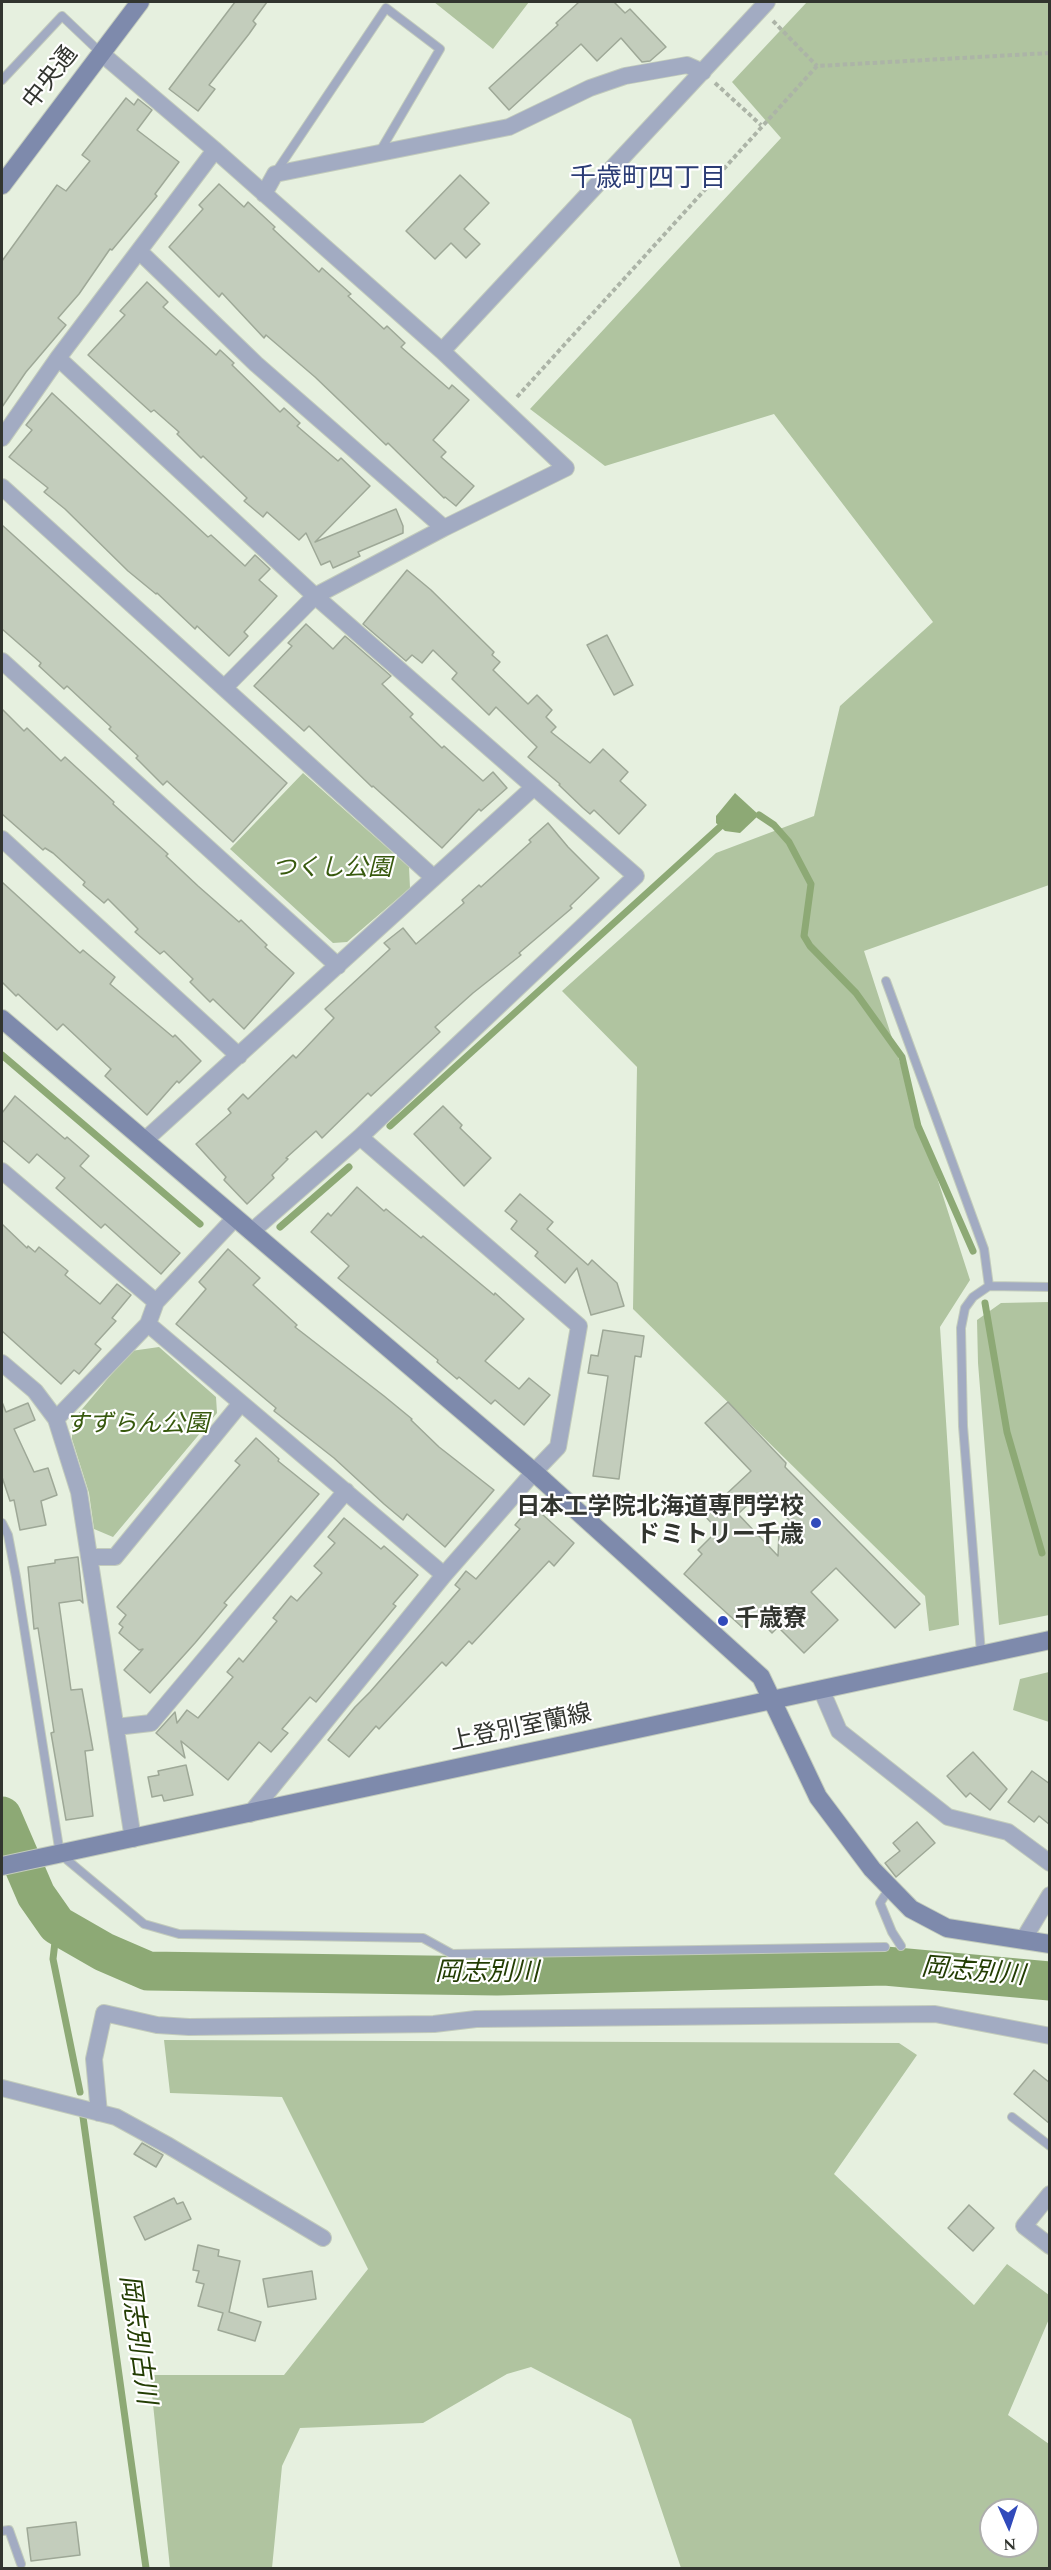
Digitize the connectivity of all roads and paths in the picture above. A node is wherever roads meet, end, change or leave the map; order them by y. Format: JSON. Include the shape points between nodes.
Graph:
{"nodes":[{"id":1,"x":140,"y":2,"type":"edge"},
{"id":2,"x":764,"y":5,"type":"edge"},
{"id":3,"x":1050,"y":53,"type":"edge"},
{"id":4,"x":102,"y":54,"type":"junction"},
{"id":5,"x":817,"y":66,"type":"junction"},
{"id":6,"x":703,"y":72,"type":"junction"},
{"id":7,"x":2,"y":80,"type":"edge"},
{"id":8,"x":761,"y":125,"type":"junction"},
{"id":9,"x":215,"y":150,"type":"junction"},
{"id":10,"x":379,"y":153,"type":"junction"},
{"id":11,"x":275,"y":174,"type":"junction"},
{"id":12,"x":3,"y":179,"type":"edge"},
{"id":13,"x":264,"y":194,"type":"junction"},
{"id":14,"x":139,"y":251,"type":"junction"},
{"id":15,"x":442,"y":351,"type":"junction"},
{"id":16,"x":58,"y":358,"type":"junction"},
{"id":17,"x":505,"y":410,"type":"junction"},
{"id":18,"x":2,"y":438,"type":"edge"},
{"id":19,"x":2,"y":487,"type":"edge"},
{"id":20,"x":444,"y":528,"type":"junction"},
{"id":21,"x":315,"y":596,"type":"junction"},
{"id":22,"x":2,"y":661,"type":"edge"},
{"id":23,"x":224,"y":688,"type":"junction"},
{"id":24,"x":534,"y":787,"type":"junction"},
{"id":25,"x":2,"y":839,"type":"edge"},
{"id":26,"x":434,"y":878,"type":"junction"},
{"id":27,"x":338,"y":966,"type":"junction"},
{"id":28,"x":886,"y":981,"type":"dead end"},
{"id":29,"x":2,"y":1019,"type":"edge"},
{"id":30,"x":239,"y":1056,"type":"junction"},
{"id":31,"x":360,"y":1137,"type":"junction"},
{"id":32,"x":145,"y":1140,"type":"junction"},
{"id":33,"x":2,"y":1171,"type":"edge"},
{"id":34,"x":235,"y":1218,"type":"junction"},
{"id":35,"x":251,"y":1232,"type":"junction"},
{"id":36,"x":989,"y":1286,"type":"junction"},
{"id":37,"x":1050,"y":1287,"type":"edge"},
{"id":38,"x":156,"y":1302,"type":"junction"},
{"id":39,"x":148,"y":1324,"type":"junction"},
{"id":40,"x":2,"y":1363,"type":"edge"},
{"id":41,"x":241,"y":1403,"type":"junction"},
{"id":42,"x":56,"y":1419,"type":"junction"},
{"id":43,"x":534,"y":1472,"type":"junction"},
{"id":44,"x":346,"y":1491,"type":"junction"},
{"id":45,"x":2,"y":1523,"type":"edge"},
{"id":46,"x":89,"y":1557,"type":"junction"},
{"id":47,"x":444,"y":1575,"type":"junction"},
{"id":48,"x":1050,"y":1640,"type":"edge"},
{"id":49,"x":981,"y":1653,"type":"junction"},
{"id":50,"x":821,"y":1689,"type":"junction"},
{"id":51,"x":773,"y":1700,"type":"junction"},
{"id":52,"x":116,"y":1727,"type":"junction"},
{"id":53,"x":250,"y":1814,"type":"junction"},
{"id":54,"x":133,"y":1839,"type":"junction"},
{"id":55,"x":55,"y":1855,"type":"junction"},
{"id":56,"x":1050,"y":1863,"type":"edge"},
{"id":57,"x":2,"y":1866,"type":"edge"},
{"id":58,"x":889,"y":1889,"type":"junction"},
{"id":59,"x":1050,"y":1895,"type":"edge"},
{"id":60,"x":1023,"y":1940,"type":"junction"},
{"id":61,"x":1050,"y":1944,"type":"edge"},
{"id":62,"x":901,"y":1946,"type":"dead end"},
{"id":63,"x":885,"y":1947,"type":"dead end"},
{"id":64,"x":1050,"y":2036,"type":"edge"},
{"id":65,"x":2,"y":2088,"type":"edge"},
{"id":66,"x":99,"y":2113,"type":"junction"},
{"id":67,"x":1012,"y":2117,"type":"dead end"},
{"id":68,"x":1050,"y":2146,"type":"edge"},
{"id":69,"x":1050,"y":2194,"type":"edge"},
{"id":70,"x":323,"y":2238,"type":"dead end"},
{"id":71,"x":1050,"y":2246,"type":"edge"},
{"id":72,"x":2,"y":2531,"type":"edge"},
{"id":73,"x":21,"y":2564,"type":"dead end"}],
"edges":[{"from":1,"to":4,"type":"street","name":"中央通"},
{"from":2,"to":5,"type":"path"},
{"from":2,"to":6,"type":"street"},
{"from":3,"to":5,"type":"path"},
{"from":4,"to":7,"type":"lane","via":[[62,16]]},
{"from":4,"to":9,"type":"street"},
{"from":4,"to":12,"type":"street","name":"中央通"},
{"from":5,"to":8,"type":"path"},
{"from":6,"to":8,"type":"path"},
{"from":6,"to":10,"type":"street","via":[[687,65],[625,75],[509,127]]},
{"from":6,"to":15,"type":"street"},
{"from":8,"to":17,"type":"path"},
{"from":9,"to":13,"type":"street"},
{"from":9,"to":14,"type":"street"},
{"from":10,"to":11,"type":"street"},
{"from":10,"to":11,"type":"lane","via":[[440,49],[386,8]]},
{"from":11,"to":13,"type":"street"},
{"from":13,"to":15,"type":"street"},
{"from":14,"to":16,"type":"street"},
{"from":14,"to":20,"type":"street","via":[[256,364]]},
{"from":15,"to":17,"type":"street"},
{"from":16,"to":18,"type":"street"},
{"from":16,"to":21,"type":"street"},
{"from":17,"to":20,"type":"street","via":[[566,468]]},
{"from":19,"to":23,"type":"street"},
{"from":20,"to":21,"type":"street"},
{"from":21,"to":23,"type":"street"},
{"from":21,"to":24,"type":"street"},
{"from":22,"to":27,"type":"street"},
{"from":23,"to":26,"type":"street"},
{"from":24,"to":26,"type":"street"},
{"from":24,"to":31,"type":"street","via":[[636,876]]},
{"from":25,"to":30,"type":"street"},
{"from":26,"to":27,"type":"street"},
{"from":27,"to":30,"type":"street"},
{"from":28,"to":36,"type":"lane","via":[[984,1249]]},
{"from":29,"to":32,"type":"street"},
{"from":30,"to":32,"type":"street"},
{"from":31,"to":35,"type":"street"},
{"from":31,"to":43,"type":"street","via":[[579,1326],[558,1447]]},
{"from":32,"to":34,"type":"street"},
{"from":33,"to":38,"type":"street"},
{"from":34,"to":35,"type":"street"},
{"from":34,"to":38,"type":"street"},
{"from":35,"to":43,"type":"street"},
{"from":36,"to":37,"type":"lane"},
{"from":36,"to":49,"type":"lane","via":[[965,1308],[961,1328],[963,1426]]},
{"from":38,"to":39,"type":"street"},
{"from":39,"to":41,"type":"street"},
{"from":39,"to":42,"type":"street"},
{"from":40,"to":42,"type":"street","via":[[35,1391]]},
{"from":41,"to":44,"type":"street"},
{"from":41,"to":46,"type":"street","via":[[115,1557]]},
{"from":42,"to":46,"type":"street","via":[[79,1492]]},
{"from":43,"to":47,"type":"street"},
{"from":43,"to":51,"type":"street","via":[[761,1677]]},
{"from":44,"to":47,"type":"street"},
{"from":44,"to":52,"type":"street","via":[[151,1723]]},
{"from":45,"to":55,"type":"lane","via":[[16,1577]]},
{"from":46,"to":52,"type":"street"},
{"from":47,"to":53,"type":"street"},
{"from":48,"to":49,"type":"street","name":"上登別室蘭線"},
{"from":49,"to":50,"type":"street","name":"上登別室蘭線"},
{"from":50,"to":51,"type":"street","name":"上登別室蘭線"},
{"from":50,"to":56,"type":"street","via":[[839,1731],[948,1817],[1008,1832]]},
{"from":51,"to":53,"type":"street","name":"上登別室蘭線"},
{"from":51,"to":58,"type":"street","via":[[818,1797]]},
{"from":52,"to":54,"type":"street"},
{"from":53,"to":54,"type":"street","name":"上登別室蘭線"},
{"from":54,"to":55,"type":"street","name":"上登別室蘭線"},
{"from":55,"to":57,"type":"street","name":"上登別室蘭線"},
{"from":55,"to":63,"type":"lane","via":[[144,1924],[178,1934],[423,1938],[452,1954]]},
{"from":58,"to":60,"type":"street","via":[[911,1909],[947,1928]]},
{"from":58,"to":62,"type":"lane","via":[[880,1903]]},
{"from":59,"to":60,"type":"street"},
{"from":60,"to":61,"type":"street"},
{"from":64,"to":66,"type":"street","via":[[935,2014],[189,2027],[157,2025],[104,2013],[94,2059]]},
{"from":65,"to":66,"type":"street"},
{"from":66,"to":70,"type":"street","via":[[116,2117],[169,2146]]},
{"from":67,"to":68,"type":"lane"},
{"from":69,"to":71,"type":"street","via":[[1024,2226]]},
{"from":72,"to":73,"type":"lane","via":[[9,2530]]}]}
